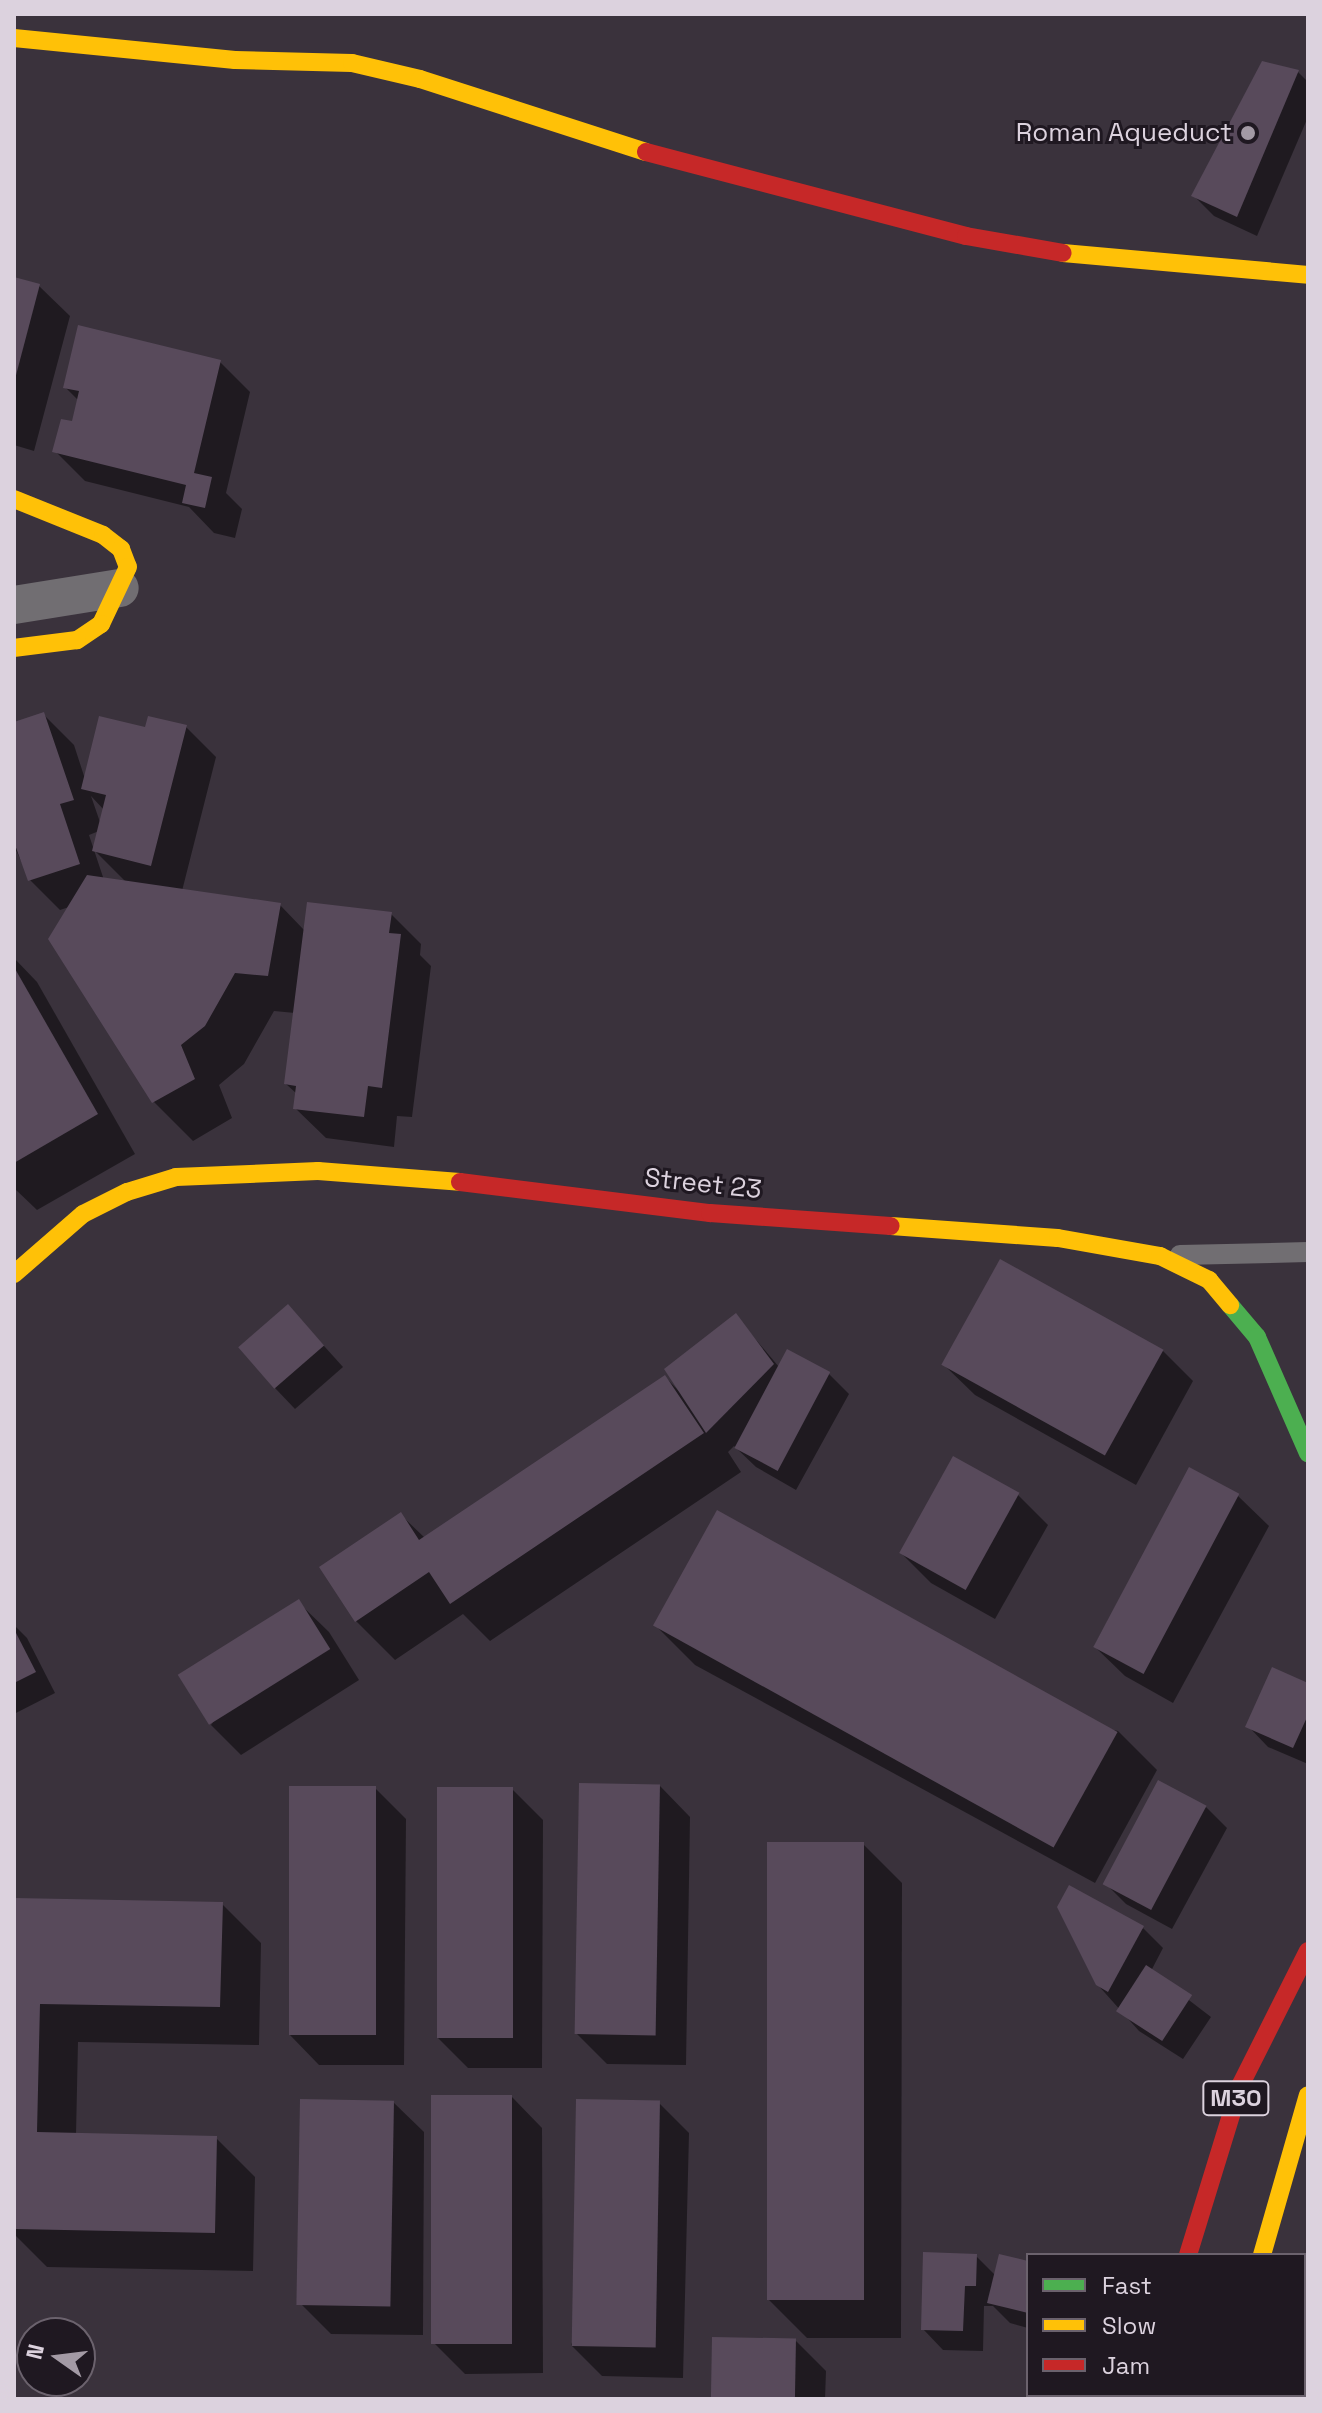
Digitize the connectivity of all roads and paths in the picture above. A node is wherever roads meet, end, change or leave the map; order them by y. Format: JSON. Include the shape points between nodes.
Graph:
{"nodes":[{"id":1,"x":14,"y":38,"type":"edge"},
{"id":2,"x":1308,"y":275,"type":"edge"},
{"id":3,"x":14,"y":499,"type":"edge"},
{"id":4,"x":120,"y":588,"type":"junction"},
{"id":5,"x":14,"y":605,"type":"edge"},
{"id":6,"x":14,"y":648,"type":"edge"},
{"id":7,"x":1308,"y":1252,"type":"edge"},
{"id":8,"x":1160,"y":1256,"type":"junction"},
{"id":9,"x":14,"y":1274,"type":"edge"},
{"id":10,"x":1308,"y":1453,"type":"edge"},
{"id":11,"x":1308,"y":1951,"type":"edge"},
{"id":12,"x":1308,"y":2095,"type":"edge"},
{"id":13,"x":1189,"y":2253,"type":"edge"},
{"id":14,"x":1263,"y":2253,"type":"edge"}],
"edges":[{"from":1,"to":2,"type":"main road","via":[[235,60],[352,63],[420,79],[684,164],[966,236],[1048,252]]},
{"from":3,"to":4,"type":"main road","via":[[103,535],[121,549],[128,567]]},
{"from":4,"to":5,"type":"street"},
{"from":4,"to":6,"type":"main road","via":[[101,624],[77,640]]},
{"from":7,"to":8,"type":"lane"},
{"from":8,"to":9,"type":"main road","name":"Street 23","via":[[1022,1233],[710,1213],[454,1181],[262,1171],[176,1177],[127,1192],[83,1214]]},
{"from":8,"to":10,"type":"main road","name":"Street 23","via":[[1209,1280],[1243,1316],[1277,1377]]},
{"from":11,"to":13,"type":"main road","number":"M30","via":[[1240,2086]]},
{"from":12,"to":14,"type":"main road","number":"M30"}]}
